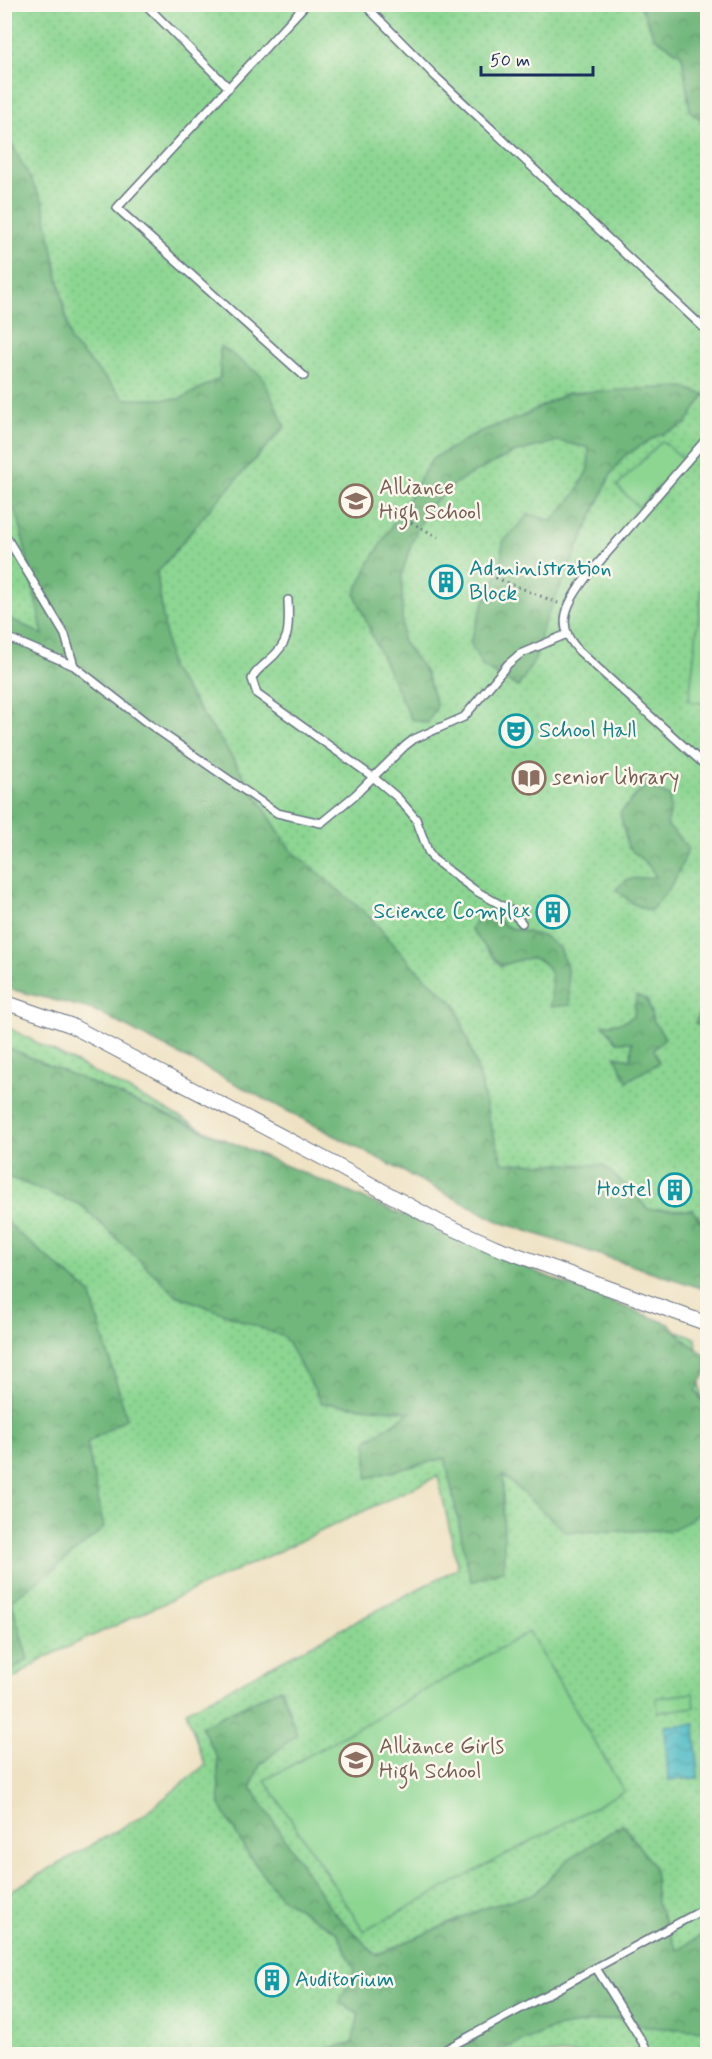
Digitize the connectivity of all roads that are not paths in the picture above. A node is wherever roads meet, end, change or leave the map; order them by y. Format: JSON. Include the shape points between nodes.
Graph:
{"nodes":[{"id":1,"x":145,"y":4,"type":"edge"},
{"id":2,"x":306,"y":4,"type":"edge"},
{"id":3,"x":364,"y":4,"type":"edge"},
{"id":4,"x":229,"y":88,"type":"junction"},
{"id":5,"x":708,"y":332,"type":"edge"},
{"id":6,"x":304,"y":376,"type":"dead end"},
{"id":7,"x":708,"y":437,"type":"edge"},
{"id":8,"x":4,"y":533,"type":"edge"},
{"id":9,"x":288,"y":600,"type":"dead end"},
{"id":10,"x":567,"y":634,"type":"junction"},
{"id":11,"x":4,"y":636,"type":"edge"},
{"id":12,"x":74,"y":666,"type":"junction"},
{"id":13,"x":708,"y":768,"type":"edge"},
{"id":14,"x":373,"y":777,"type":"junction"},
{"id":15,"x":522,"y":923,"type":"dead end"},
{"id":16,"x":4,"y":1002,"type":"edge"},
{"id":17,"x":708,"y":1324,"type":"edge"},
{"id":18,"x":708,"y":1907,"type":"edge"},
{"id":19,"x":596,"y":1968,"type":"junction"},
{"id":20,"x":437,"y":2055,"type":"edge"},
{"id":21,"x":650,"y":2055,"type":"edge"}],
"edges":[{"from":1,"to":4,"type":"lane"},
{"from":2,"to":4,"type":"lane"},
{"from":3,"to":5,"type":"lane","via":[[436,77]]},
{"from":4,"to":6,"type":"lane","via":[[117,208]]},
{"from":7,"to":10,"type":"lane","via":[[572,597],[566,616]]},
{"from":8,"to":12,"type":"lane","via":[[66,635]]},
{"from":9,"to":14,"type":"lane","via":[[286,641],[254,673],[256,694]]},
{"from":10,"to":13,"type":"lane","via":[[579,651]]},
{"from":10,"to":14,"type":"lane","via":[[520,654],[464,717],[414,739]]},
{"from":11,"to":12,"type":"lane"},
{"from":12,"to":14,"type":"lane","via":[[146,722],[278,813],[321,823]]},
{"from":14,"to":15,"type":"lane","via":[[416,819],[433,859],[510,910]]},
{"from":16,"to":17,"type":"street","via":[[70,1025],[440,1222],[495,1247]]},
{"from":18,"to":19,"type":"lane"},
{"from":19,"to":20,"type":"lane"},
{"from":19,"to":21,"type":"lane"}]}
